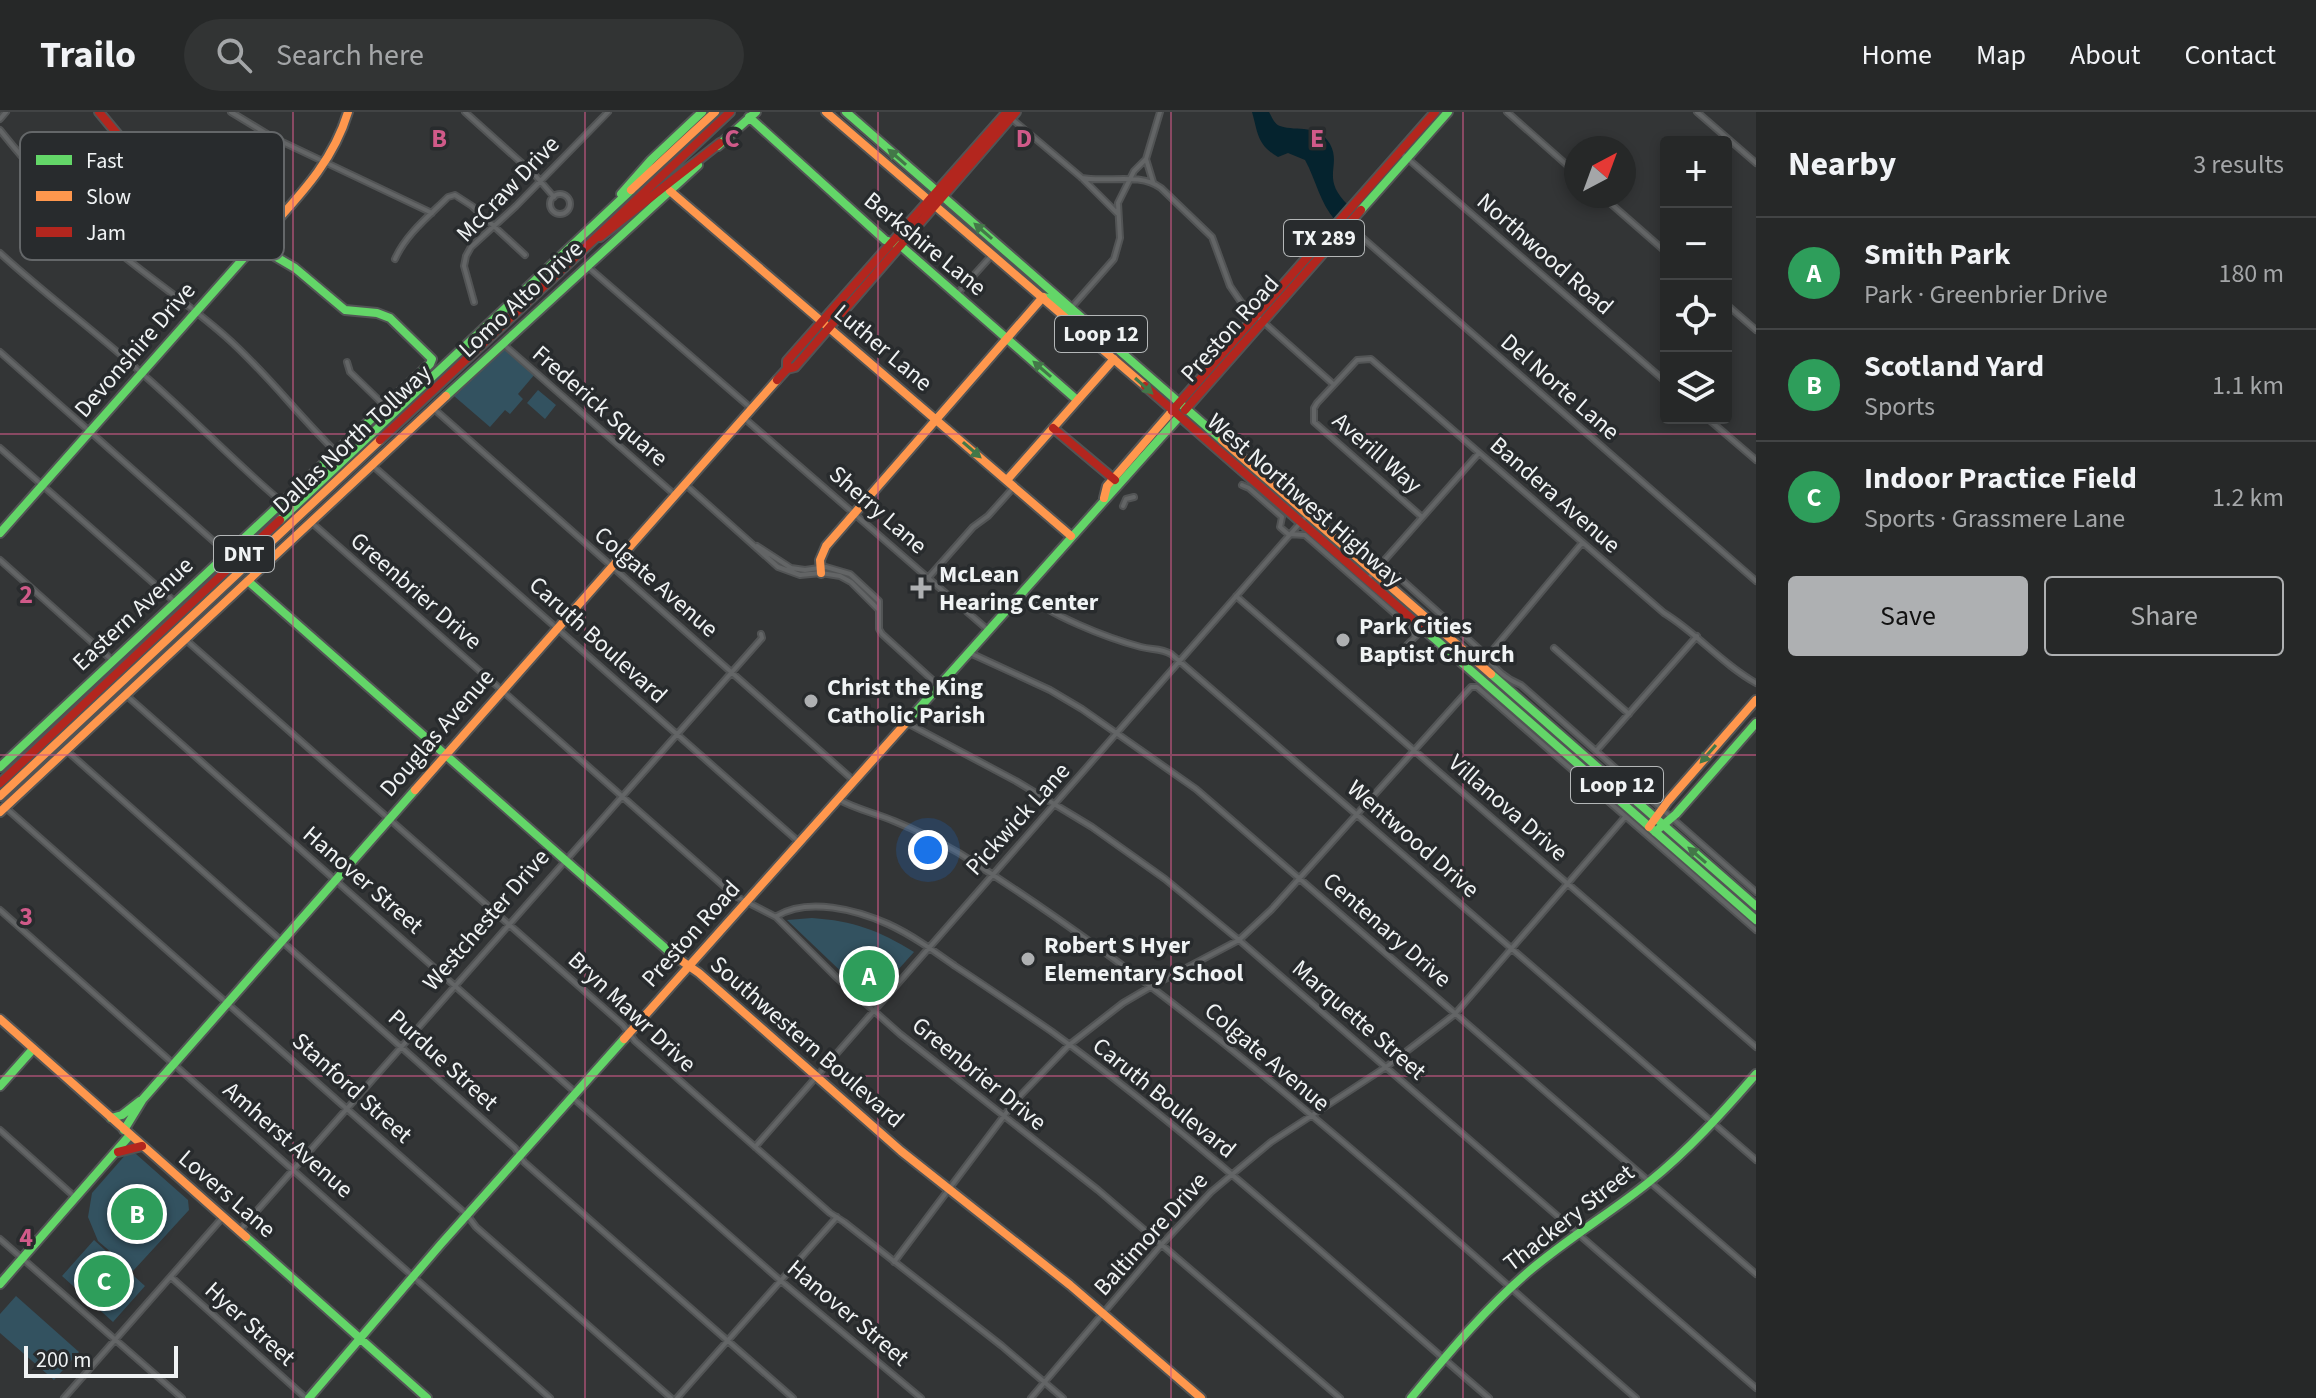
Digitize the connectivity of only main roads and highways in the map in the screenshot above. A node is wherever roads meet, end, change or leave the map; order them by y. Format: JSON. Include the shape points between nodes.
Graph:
{"nodes":[{"id":1,"x":99,"y":112,"type":"edge"},
{"id":2,"x":348,"y":112,"type":"edge"},
{"id":3,"x":702,"y":112,"type":"edge"},
{"id":4,"x":715,"y":112,"type":"edge"},
{"id":5,"x":730,"y":112,"type":"edge"},
{"id":6,"x":826,"y":112,"type":"edge"},
{"id":7,"x":846,"y":112,"type":"edge"},
{"id":8,"x":1435,"y":112,"type":"edge"},
{"id":9,"x":1448,"y":112,"type":"edge"},
{"id":10,"x":752,"y":114,"type":"edge"},
{"id":11,"x":1010,"y":114,"type":"edge"},
{"id":12,"x":115,"y":132,"type":"edge"},
{"id":13,"x":720,"y":143,"type":"junction"},
{"id":14,"x":1404,"y":155,"type":"junction"},
{"id":15,"x":921,"y":178,"type":"junction"},
{"id":16,"x":913,"y":186,"type":"junction"},
{"id":17,"x":670,"y":191,"type":"junction"},
{"id":18,"x":940,"y":195,"type":"junction"},
{"id":19,"x":933,"y":203,"type":"junction"},
{"id":20,"x":284,"y":211,"type":"edge"},
{"id":21,"x":597,"y":222,"type":"junction"},
{"id":22,"x":1344,"y":223,"type":"junction"},
{"id":23,"x":890,"y":244,"type":"junction"},
{"id":24,"x":586,"y":246,"type":"junction"},
{"id":25,"x":901,"y":246,"type":"junction"},
{"id":26,"x":241,"y":260,"type":"edge"},
{"id":27,"x":282,"y":260,"type":"edge"},
{"id":28,"x":870,"y":273,"type":"junction"},
{"id":29,"x":1043,"y":297,"type":"junction"},
{"id":30,"x":825,"y":324,"type":"junction"},
{"id":31,"x":1092,"y":326,"type":"junction"},
{"id":32,"x":1007,"y":338,"type":"junction"},
{"id":33,"x":1114,"y":359,"type":"junction"},
{"id":34,"x":1077,"y":400,"type":"junction"},
{"id":35,"x":1183,"y":405,"type":"junction"},
{"id":36,"x":1175,"y":414,"type":"junction"},
{"id":37,"x":936,"y":419,"type":"junction"},
{"id":38,"x":1053,"y":428,"type":"junction"},
{"id":39,"x":1011,"y":484,"type":"junction"},
{"id":40,"x":1110,"y":486,"type":"junction"},
{"id":41,"x":0,"y":533,"type":"edge"},
{"id":42,"x":1071,"y":536,"type":"junction"},
{"id":43,"x":820,"y":570,"type":"road end"},
{"id":44,"x":248,"y":581,"type":"junction"},
{"id":45,"x":1423,"y":629,"type":"junction"},
{"id":46,"x":1479,"y":664,"type":"junction"},
{"id":47,"x":1756,"y":700,"type":"edge"},
{"id":48,"x":1756,"y":723,"type":"edge"},
{"id":49,"x":446,"y":754,"type":"junction"},
{"id":50,"x":0,"y":767,"type":"edge"},
{"id":51,"x":0,"y":783,"type":"edge"},
{"id":52,"x":0,"y":796,"type":"edge"},
{"id":53,"x":3,"y":810,"type":"edge"},
{"id":54,"x":1655,"y":818,"type":"junction"},
{"id":55,"x":1663,"y":825,"type":"junction"},
{"id":56,"x":1652,"y":829,"type":"junction"},
{"id":57,"x":1756,"y":906,"type":"edge"},
{"id":58,"x":1756,"y":920,"type":"edge"},
{"id":59,"x":689,"y":967,"type":"junction"},
{"id":60,"x":0,"y":1019,"type":"edge"},
{"id":61,"x":33,"y":1049,"type":"junction"},
{"id":62,"x":1756,"y":1074,"type":"edge"},
{"id":63,"x":0,"y":1086,"type":"edge"},
{"id":64,"x":143,"y":1099,"type":"junction"},
{"id":65,"x":111,"y":1118,"type":"junction"},
{"id":66,"x":127,"y":1132,"type":"junction"},
{"id":67,"x":143,"y":1146,"type":"junction"},
{"id":68,"x":114,"y":1153,"type":"junction"},
{"id":69,"x":0,"y":1284,"type":"edge"},
{"id":70,"x":359,"y":1338,"type":"junction"},
{"id":71,"x":308,"y":1398,"type":"edge"},
{"id":72,"x":427,"y":1398,"type":"edge"},
{"id":73,"x":1201,"y":1398,"type":"edge"},
{"id":74,"x":1411,"y":1398,"type":"edge"}],
"edges":[{"from":1,"to":12,"type":"main road"},
{"from":2,"to":20,"type":"main road","name":"Devonshire Drive","via":[[326,163]]},
{"from":3,"to":21,"type":"main road","via":[[640,171]]},
{"from":4,"to":21,"type":"main road","name":"Dallas North Tollway","number":"DNT"},
{"from":5,"to":24,"type":"main road","name":"Dallas North Tollway","number":"DNT"},
{"from":6,"to":16,"type":"main road","name":"West Northwest Highway","number":"Loop 12"},
{"from":15,"to":7,"type":"main road","name":"West Northwest Highway","number":"Loop 12","one_way":true},
{"from":8,"to":14,"type":"main road","name":"Preston Road","number":"TX 289"},
{"from":9,"to":14,"type":"main road","name":"Preston Road","number":"TX 289"},
{"from":10,"to":13,"type":"main road","name":"Lomo Alto Drive"},
{"from":10,"to":23,"type":"main road","name":"Berkshire Lane"},
{"from":11,"to":18,"type":"main road","name":"Douglas Avenue"},
{"from":13,"to":17,"type":"main road","name":"Lomo Alto Drive"},
{"from":13,"to":24,"type":"main road"},
{"from":14,"to":22,"type":"main road","name":"Preston Road","number":"TX 289"},
{"from":15,"to":16,"type":"main road"},
{"from":15,"to":18,"type":"main road","name":"West Northwest Highway","number":"Loop 12"},
{"from":16,"to":19,"type":"main road","name":"West Northwest Highway","number":"Loop 12"},
{"from":17,"to":30,"type":"main road","name":"Luther Lane"},
{"from":17,"to":44,"type":"main road","name":"Lomo Alto Drive"},
{"from":18,"to":19,"type":"main road","name":"Douglas Avenue"},
{"from":31,"to":18,"type":"main road","name":"West Northwest Highway","number":"Loop 12","one_way":true},
{"from":19,"to":23,"type":"main road","name":"Douglas Avenue"},
{"from":19,"to":25,"type":"main road","name":"Douglas Avenue"},
{"from":19,"to":29,"type":"main road","name":"West Northwest Highway","number":"Loop 12"},
{"from":21,"to":51,"type":"main road","name":"Dallas North Tollway","number":"DNT"},
{"from":22,"to":35,"type":"main road","name":"Preston Road","number":"TX 289","via":[[1263,322]]},
{"from":22,"to":35,"type":"main road","name":"Preston Road","number":"TX 289","via":[[1255,316]]},
{"from":23,"to":25,"type":"main road","name":"Berkshire Lane"},
{"from":23,"to":28,"type":"main road","name":"Douglas Avenue"},
{"from":24,"to":52,"type":"main road","name":"Dallas North Tollway","number":"DNT"},
{"from":25,"to":28,"type":"main road","name":"Douglas Avenue"},
{"from":25,"to":32,"type":"main road","name":"Berkshire Lane"},
{"from":26,"to":41,"type":"main road","name":"Devonshire Drive"},
{"from":27,"to":50,"type":"main road","name":"Eastern Avenue","via":[[345,310],[390,318],[432,359],[430,364]]},
{"from":28,"to":30,"type":"main road","name":"Douglas Avenue"},
{"from":29,"to":31,"type":"main road"},
{"from":29,"to":32,"type":"main road"},
{"from":29,"to":33,"type":"main road","name":"West Northwest Highway","number":"Loop 12"},
{"from":30,"to":37,"type":"main road","name":"Luther Lane"},
{"from":30,"to":49,"type":"main road","name":"Douglas Avenue","via":[[795,367],[787,369]]},
{"from":31,"to":35,"type":"main road","name":"West Northwest Highway","number":"Loop 12"},
{"from":34,"to":32,"type":"main road","name":"Berkshire Lane","one_way":true},
{"from":32,"to":37,"type":"main road"},
{"from":33,"to":34,"type":"main road"},
{"from":33,"to":36,"type":"main road","name":"West Northwest Highway","number":"Loop 12","one_way":true},
{"from":34,"to":38,"type":"main road"},
{"from":35,"to":36,"type":"main road","name":"Preston Road","number":"TX 289"},
{"from":35,"to":46,"type":"main road","name":"West Northwest Highway","number":"Loop 12"},
{"from":36,"to":40,"type":"main road","name":"Preston Road"},
{"from":36,"to":45,"type":"main road","name":"West Northwest Highway","number":"Loop 12"},
{"from":37,"to":39,"type":"main road","name":"Luther Lane","one_way":true},
{"from":37,"to":43,"type":"main road","via":[[822,553]]},
{"from":38,"to":39,"type":"main road"},
{"from":38,"to":40,"type":"main road"},
{"from":39,"to":42,"type":"main road","name":"Luther Lane"},
{"from":40,"to":42,"type":"main road","name":"Preston Road"},
{"from":42,"to":59,"type":"main road","name":"Preston Road"},
{"from":44,"to":49,"type":"main road","name":"Southwestern Boulevard"},
{"from":44,"to":53,"type":"main road","name":"Lomo Alto Drive"},
{"from":45,"to":46,"type":"main road","via":[[1431,628]]},
{"from":45,"to":56,"type":"main road","name":"West Northwest Highway","number":"Loop 12"},
{"from":46,"to":54,"type":"main road","name":"West Northwest Highway","number":"Loop 12"},
{"from":47,"to":54,"type":"main road","one_way":true},
{"from":48,"to":55,"type":"main road"},
{"from":49,"to":59,"type":"main road","name":"Southwestern Boulevard"},
{"from":49,"to":64,"type":"main road","name":"Douglas Avenue"},
{"from":54,"to":55,"type":"main road","name":"West Northwest Highway","number":"Loop 12"},
{"from":54,"to":56,"type":"main road"},
{"from":55,"to":56,"type":"main road"},
{"from":57,"to":55,"type":"main road","name":"West Northwest Highway","number":"Loop 12","one_way":true},
{"from":56,"to":58,"type":"main road","name":"West Northwest Highway","number":"Loop 12"},
{"from":59,"to":70,"type":"main road","name":"Preston Road"},
{"from":59,"to":73,"type":"main road","name":"Southwestern Boulevard"},
{"from":60,"to":61,"type":"main road","name":"Lovers Lane"},
{"from":61,"to":63,"type":"main road"},
{"from":61,"to":65,"type":"main road","name":"Lovers Lane"},
{"from":62,"to":74,"type":"main road","name":"Thackery Street","via":[[1714,1123],[1649,1182],[1510,1289]]},
{"from":64,"to":65,"type":"main road"},
{"from":64,"to":66,"type":"main road","name":"Douglas Avenue"},
{"from":65,"to":66,"type":"main road","name":"Lovers Lane"},
{"from":66,"to":67,"type":"main road","name":"Lovers Lane"},
{"from":66,"to":68,"type":"main road","name":"Douglas Avenue"},
{"from":67,"to":68,"type":"main road"},
{"from":67,"to":70,"type":"main road","name":"Lovers Lane"},
{"from":68,"to":69,"type":"main road","name":"Douglas Avenue"},
{"from":70,"to":71,"type":"main road","name":"Preston Road"},
{"from":70,"to":72,"type":"main road","name":"Lovers Lane"}]}
